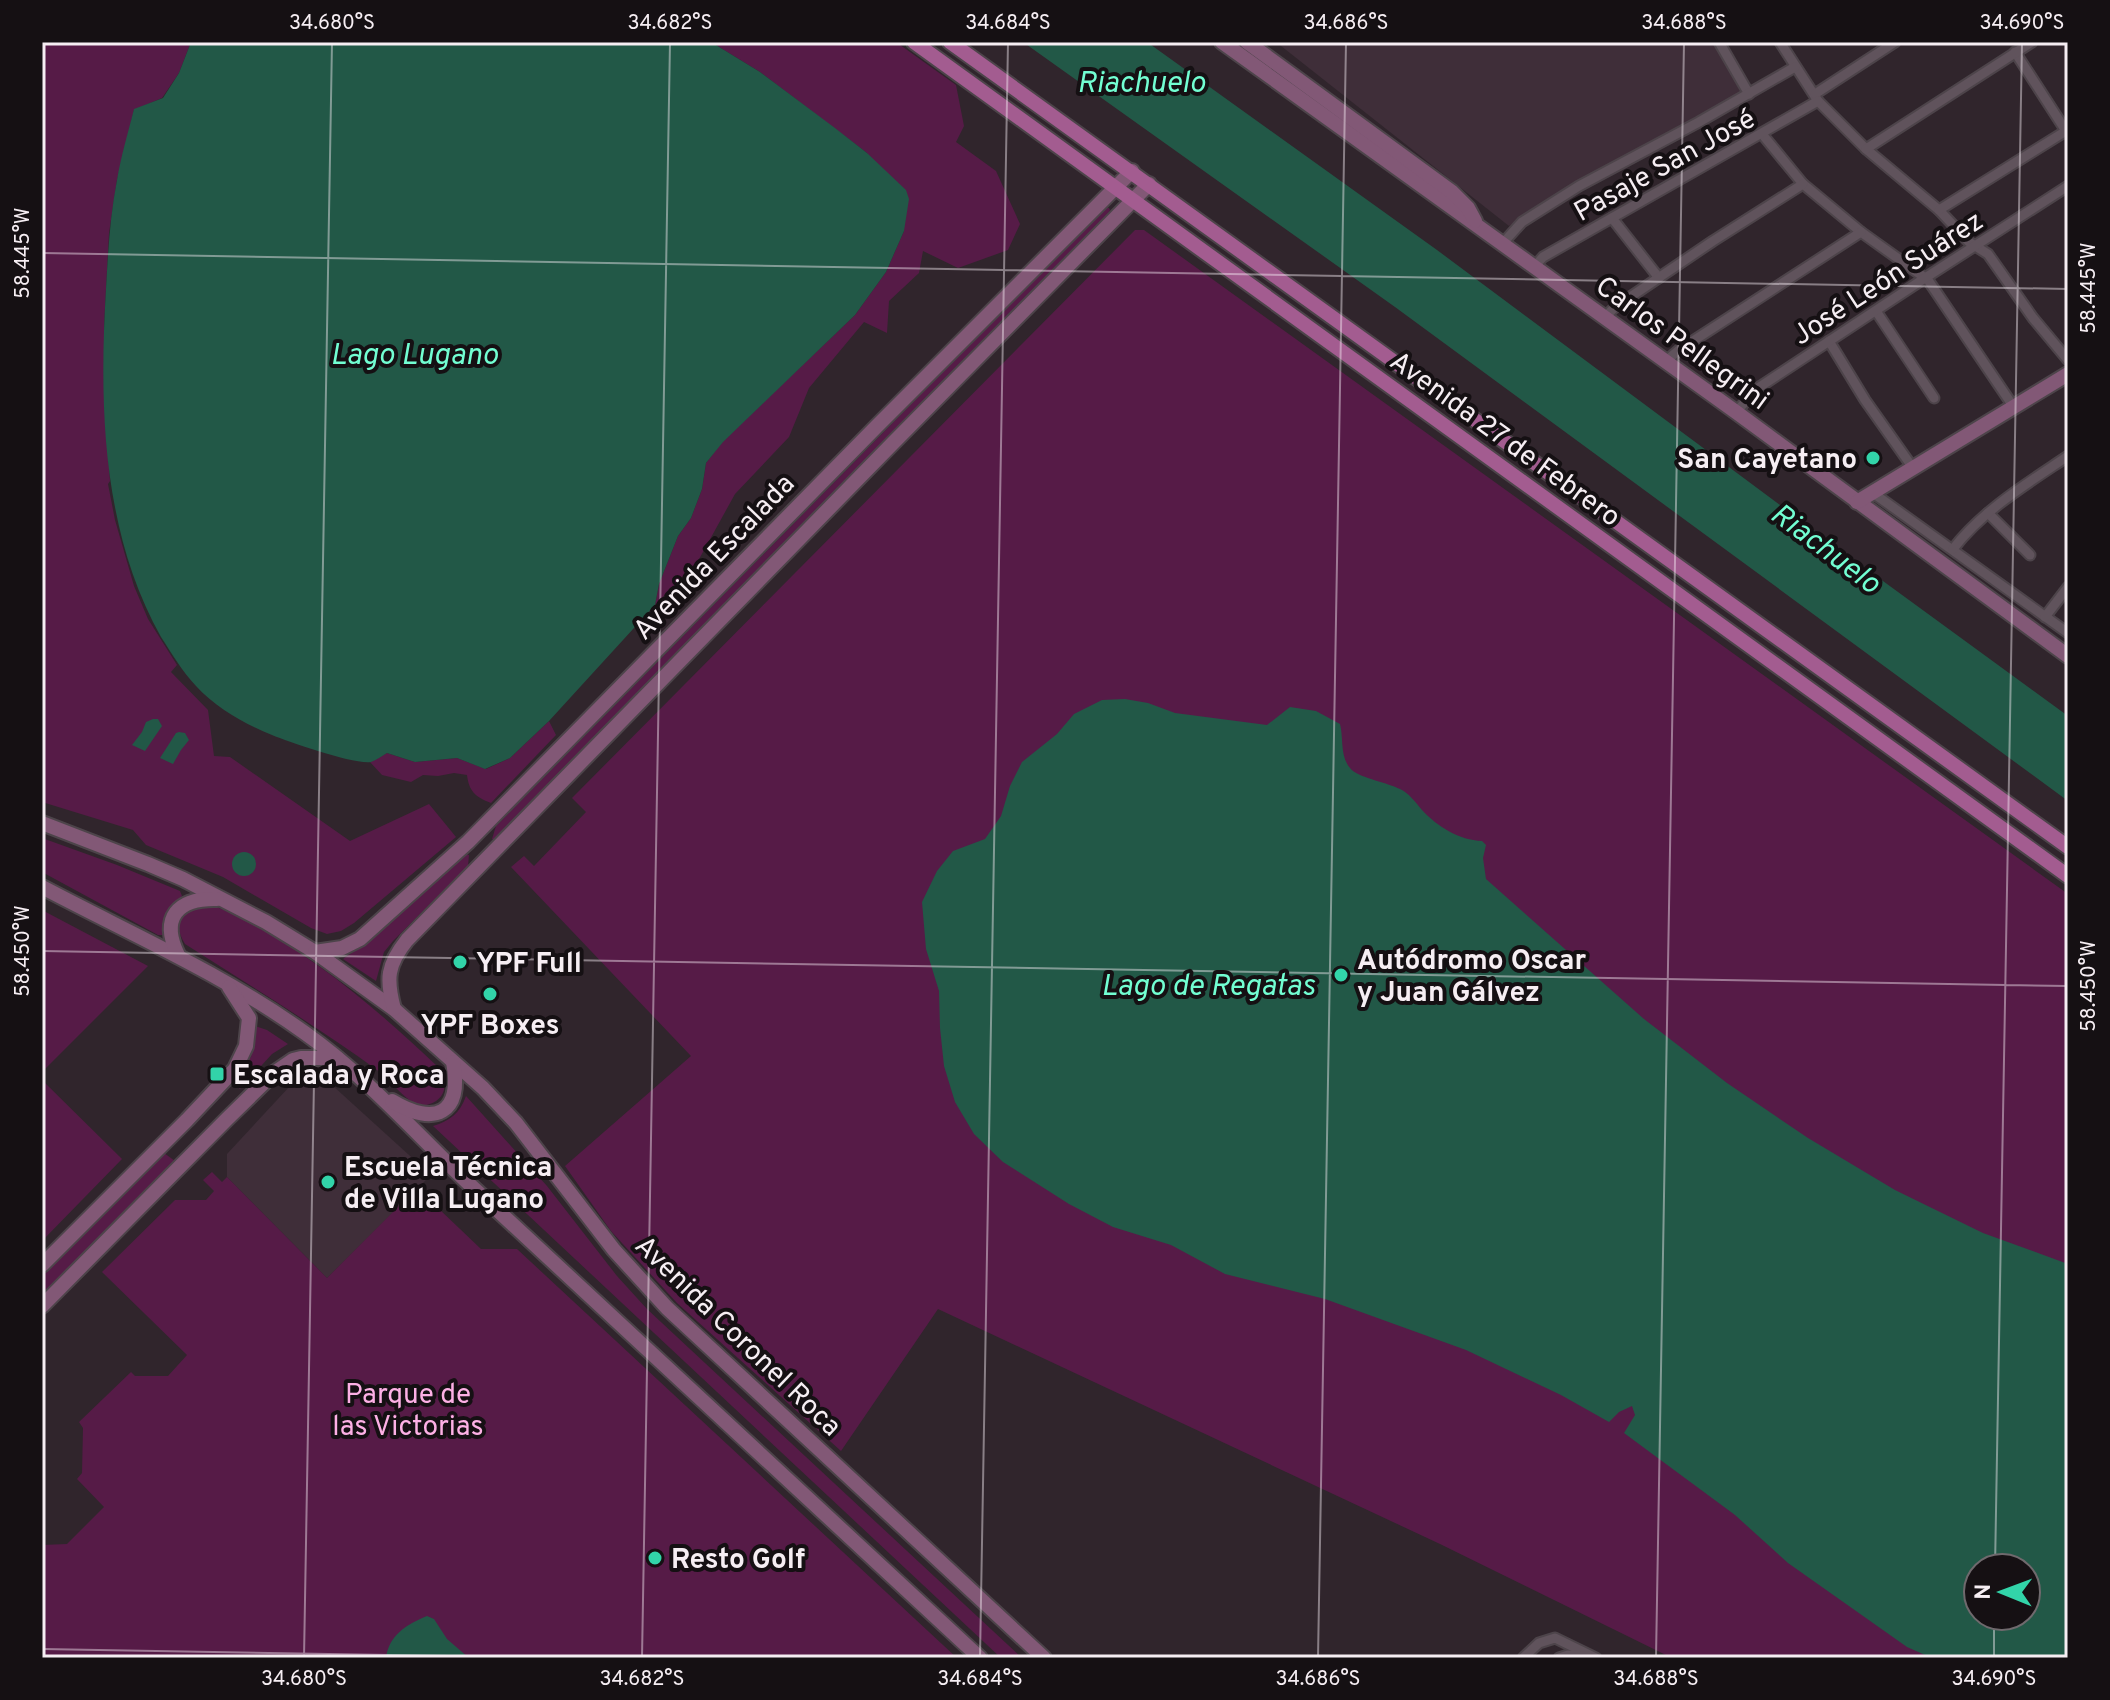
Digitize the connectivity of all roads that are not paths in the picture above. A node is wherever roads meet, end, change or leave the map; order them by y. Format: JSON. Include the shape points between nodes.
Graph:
{"nodes":[{"id":1,"x":914,"y":42,"type":"edge"},
{"id":2,"x":950,"y":42,"type":"edge"},
{"id":3,"x":1222,"y":42,"type":"edge"},
{"id":4,"x":1247,"y":42,"type":"edge"},
{"id":5,"x":1719,"y":42,"type":"edge"},
{"id":6,"x":1780,"y":42,"type":"edge"},
{"id":7,"x":1895,"y":42,"type":"edge"},
{"id":8,"x":2032,"y":42,"type":"edge"},
{"id":9,"x":2015,"y":52,"type":"junction"},
{"id":10,"x":1795,"y":67,"type":"junction"},
{"id":11,"x":1749,"y":94,"type":"junction"},
{"id":12,"x":1816,"y":98,"type":"junction"},
{"id":13,"x":2067,"y":132,"type":"edge"},
{"id":14,"x":1762,"y":134,"type":"junction"},
{"id":15,"x":1866,"y":149,"type":"junction"},
{"id":16,"x":1132,"y":171,"type":"junction"},
{"id":17,"x":1149,"y":184,"type":"junction"},
{"id":18,"x":1803,"y":184,"type":"junction"},
{"id":19,"x":2068,"y":186,"type":"edge"},
{"id":20,"x":1115,"y":188,"type":"junction"},
{"id":21,"x":1133,"y":200,"type":"junction"},
{"id":22,"x":1939,"y":210,"type":"junction"},
{"id":23,"x":1612,"y":218,"type":"junction"},
{"id":24,"x":1477,"y":225,"type":"junction"},
{"id":25,"x":1861,"y":232,"type":"junction"},
{"id":26,"x":1502,"y":244,"type":"junction"},
{"id":27,"x":1975,"y":245,"type":"junction"},
{"id":28,"x":1534,"y":267,"type":"junction"},
{"id":29,"x":1659,"y":278,"type":"junction"},
{"id":30,"x":1925,"y":278,"type":"junction"},
{"id":31,"x":1876,"y":311,"type":"junction"},
{"id":32,"x":1604,"y":318,"type":"junction"},
{"id":33,"x":1829,"y":341,"type":"junction"},
{"id":34,"x":2068,"y":360,"type":"edge"},
{"id":35,"x":1666,"y":361,"type":"junction"},
{"id":36,"x":2068,"y":374,"type":"edge"},
{"id":37,"x":1934,"y":398,"type":"dead end"},
{"id":38,"x":2013,"y":406,"type":"junction"},
{"id":39,"x":1736,"y":412,"type":"junction"},
{"id":40,"x":2068,"y":456,"type":"edge"},
{"id":41,"x":1913,"y":468,"type":"junction"},
{"id":42,"x":1873,"y":493,"type":"junction"},
{"id":43,"x":1857,"y":502,"type":"junction"},
{"id":44,"x":1988,"y":513,"type":"junction"},
{"id":45,"x":1953,"y":549,"type":"junction"},
{"id":46,"x":2030,"y":555,"type":"dead end"},
{"id":47,"x":2068,"y":587,"type":"edge"},
{"id":48,"x":2045,"y":617,"type":"junction"},
{"id":49,"x":2068,"y":633,"type":"edge"},
{"id":50,"x":2068,"y":656,"type":"edge"},
{"id":51,"x":42,"y":823,"type":"edge"},
{"id":52,"x":468,"y":842,"type":"junction"},
{"id":53,"x":2068,"y":847,"type":"edge"},
{"id":54,"x":485,"y":860,"type":"junction"},
{"id":55,"x":2068,"y":876,"type":"edge"},
{"id":56,"x":42,"y":887,"type":"edge"},
{"id":57,"x":221,"y":899,"type":"junction"},
{"id":58,"x":315,"y":952,"type":"junction"},
{"id":59,"x":178,"y":955,"type":"junction"},
{"id":60,"x":227,"y":984,"type":"junction"},
{"id":61,"x":394,"y":1009,"type":"junction"},
{"id":62,"x":338,"y":1058,"type":"junction"},
{"id":63,"x":453,"y":1062,"type":"junction"},
{"id":64,"x":220,"y":1086,"type":"junction"},
{"id":65,"x":375,"y":1091,"type":"junction"},
{"id":66,"x":201,"y":1145,"type":"junction"},
{"id":67,"x":187,"y":1159,"type":"junction"},
{"id":68,"x":42,"y":1265,"type":"edge"},
{"id":69,"x":42,"y":1306,"type":"edge"},
{"id":70,"x":1593,"y":1657,"type":"edge"},
{"id":71,"x":980,"y":1658,"type":"edge"},
{"id":72,"x":1044,"y":1658,"type":"edge"},
{"id":73,"x":1523,"y":1658,"type":"edge"},
{"id":74,"x":1559,"y":1658,"type":"edge"}],
"edges":[{"from":1,"to":20,"type":"main road","name":"Avenida 27 de Febrero"},
{"from":2,"to":16,"type":"main road","name":"Avenida 27 de Febrero"},
{"from":3,"to":24,"type":"main road","name":"Carlos Pellegrini"},
{"from":4,"to":24,"type":"main road","name":"Carlos Pellegrini","via":[[1452,192]]},
{"from":5,"to":11,"type":"street"},
{"from":6,"to":10,"type":"street"},
{"from":7,"to":12,"type":"street","name":"Pasaje San José"},
{"from":8,"to":9,"type":"street"},
{"from":9,"to":13,"type":"street"},
{"from":9,"to":15,"type":"street"},
{"from":10,"to":11,"type":"street"},
{"from":10,"to":12,"type":"street"},
{"from":11,"to":26,"type":"street","via":[[1579,186],[1522,222]]},
{"from":12,"to":14,"type":"street","name":"Pasaje San José"},
{"from":12,"to":15,"type":"street"},
{"from":13,"to":22,"type":"street"},
{"from":14,"to":18,"type":"street"},
{"from":14,"to":23,"type":"street","name":"Pasaje San José"},
{"from":15,"to":22,"type":"street"},
{"from":16,"to":17,"type":"main road","name":"Avenida 27 de Febrero"},
{"from":16,"to":20,"type":"main road","name":"Avenida Escalada"},
{"from":17,"to":21,"type":"main road","name":"Avenida Escalada"},
{"from":17,"to":53,"type":"main road","name":"Avenida 27 de Febrero"},
{"from":18,"to":25,"type":"street"},
{"from":18,"to":29,"type":"street"},
{"from":19,"to":27,"type":"street","name":"José León Suárez"},
{"from":20,"to":21,"type":"main road","name":"Avenida 27 de Febrero"},
{"from":20,"to":52,"type":"main road","name":"Avenida Escalada"},
{"from":21,"to":54,"type":"main road","name":"Avenida Escalada"},
{"from":21,"to":55,"type":"main road","name":"Avenida 27 de Febrero"},
{"from":22,"to":27,"type":"street"},
{"from":23,"to":28,"type":"street","name":"Pasaje San José"},
{"from":23,"to":29,"type":"street"},
{"from":24,"to":26,"type":"main road","name":"Carlos Pellegrini"},
{"from":25,"to":30,"type":"street"},
{"from":25,"to":35,"type":"street"},
{"from":26,"to":28,"type":"main road","name":"Carlos Pellegrini"},
{"from":27,"to":30,"type":"street","name":"José León Suárez"},
{"from":27,"to":34,"type":"street","via":[[1988,254]]},
{"from":28,"to":32,"type":"main road","name":"Carlos Pellegrini"},
{"from":29,"to":32,"type":"street"},
{"from":30,"to":31,"type":"street","name":"José León Suárez"},
{"from":30,"to":38,"type":"street"},
{"from":31,"to":33,"type":"street","name":"José León Suárez"},
{"from":31,"to":37,"type":"street"},
{"from":32,"to":35,"type":"main road","name":"Carlos Pellegrini"},
{"from":33,"to":39,"type":"street","name":"José León Suárez","via":[[1758,388]]},
{"from":33,"to":41,"type":"street"},
{"from":35,"to":39,"type":"main road","name":"Carlos Pellegrini"},
{"from":36,"to":38,"type":"main road"},
{"from":38,"to":41,"type":"main road"},
{"from":39,"to":43,"type":"main road","name":"Carlos Pellegrini"},
{"from":40,"to":44,"type":"street"},
{"from":41,"to":42,"type":"main road"},
{"from":42,"to":43,"type":"main road"},
{"from":42,"to":45,"type":"street"},
{"from":43,"to":50,"type":"main road","name":"Carlos Pellegrini"},
{"from":44,"to":45,"type":"street"},
{"from":44,"to":46,"type":"street"},
{"from":45,"to":48,"type":"street"},
{"from":47,"to":48,"type":"street"},
{"from":48,"to":49,"type":"street"},
{"from":51,"to":57,"type":"main road","name":"Avenida Coronel Roca"},
{"from":52,"to":54,"type":"main road"},
{"from":52,"to":58,"type":"main road","name":"Avenida Escalada","via":[[360,939]]},
{"from":54,"to":61,"type":"main road","name":"Avenida Escalada","via":[[397,953],[388,983]]},
{"from":56,"to":59,"type":"main road"},
{"from":57,"to":58,"type":"main road","name":"Avenida Coronel Roca"},
{"from":57,"to":59,"type":"main road","via":[[193,901],[176,912],[170,929]]},
{"from":58,"to":61,"type":"main road","name":"Avenida Coronel Roca"},
{"from":59,"to":60,"type":"main road"},
{"from":60,"to":62,"type":"main road"},
{"from":60,"to":64,"type":"main road","via":[[249,1018],[249,1034],[242,1058]]},
{"from":61,"to":63,"type":"main road","name":"Avenida Coronel Roca"},
{"from":62,"to":65,"type":"main road"},
{"from":62,"to":66,"type":"main road","via":[[301,1058],[283,1066]]},
{"from":63,"to":65,"type":"main road","via":[[452,1102],[438,1114],[414,1113]]},
{"from":63,"to":72,"type":"main road","name":"Avenida Coronel Roca","via":[[516,1123],[614,1250],[667,1308]]},
{"from":64,"to":66,"type":"main road","via":[[234,1091],[236,1100],[205,1132]]},
{"from":64,"to":67,"type":"main road","via":[[212,1105],[181,1139],[179,1148]]},
{"from":64,"to":68,"type":"main road"},
{"from":65,"to":71,"type":"main road"},
{"from":66,"to":67,"type":"main road"},
{"from":67,"to":69,"type":"main road"},
{"from":70,"to":73,"type":"street","via":[[1555,1638],[1539,1643]]},
{"from":70,"to":74,"type":"street"}]}
